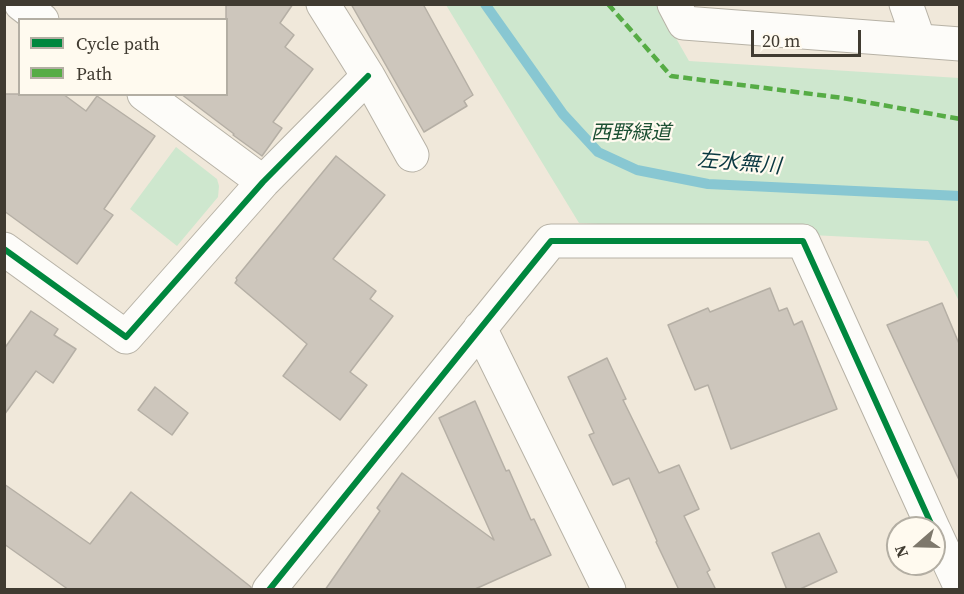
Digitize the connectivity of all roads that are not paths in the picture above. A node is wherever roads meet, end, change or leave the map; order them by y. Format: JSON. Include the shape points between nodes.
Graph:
{"nodes":[{"id":1,"x":21,"y":4,"type":"edge"},
{"id":2,"x":323,"y":4,"type":"edge"},
{"id":3,"x":674,"y":4,"type":"edge"},
{"id":4,"x":906,"y":4,"type":"edge"},
{"id":5,"x":39,"y":18,"type":"edge"},
{"id":6,"x":919,"y":41,"type":"junction"},
{"id":7,"x":960,"y":44,"type":"edge"},
{"id":8,"x":368,"y":76,"type":"junction"},
{"id":9,"x":147,"y":96,"type":"edge"},
{"id":10,"x":412,"y":155,"type":"dead end"},
{"id":11,"x":263,"y":182,"type":"junction"},
{"id":12,"x":4,"y":249,"type":"edge"},
{"id":13,"x":480,"y":328,"type":"junction"},
{"id":14,"x":928,"y":516,"type":"edge"},
{"id":15,"x":946,"y":555,"type":"edge"},
{"id":16,"x":960,"y":586,"type":"edge"},
{"id":17,"x":269,"y":590,"type":"edge"},
{"id":18,"x":609,"y":590,"type":"edge"}],
"edges":[{"from":1,"to":5,"type":"street"},
{"from":2,"to":8,"type":"street"},
{"from":3,"to":6,"type":"street","via":[[684,23]]},
{"from":4,"to":6,"type":"street"},
{"from":6,"to":7,"type":"street"},
{"from":8,"to":10,"type":"street"},
{"from":8,"to":11,"type":"street"},
{"from":9,"to":11,"type":"street"},
{"from":11,"to":12,"type":"street","via":[[126,337]]},
{"from":13,"to":14,"type":"street","via":[[551,241],[802,242]]},
{"from":13,"to":17,"type":"street"},
{"from":13,"to":18,"type":"street"},
{"from":15,"to":16,"type":"street"}]}
